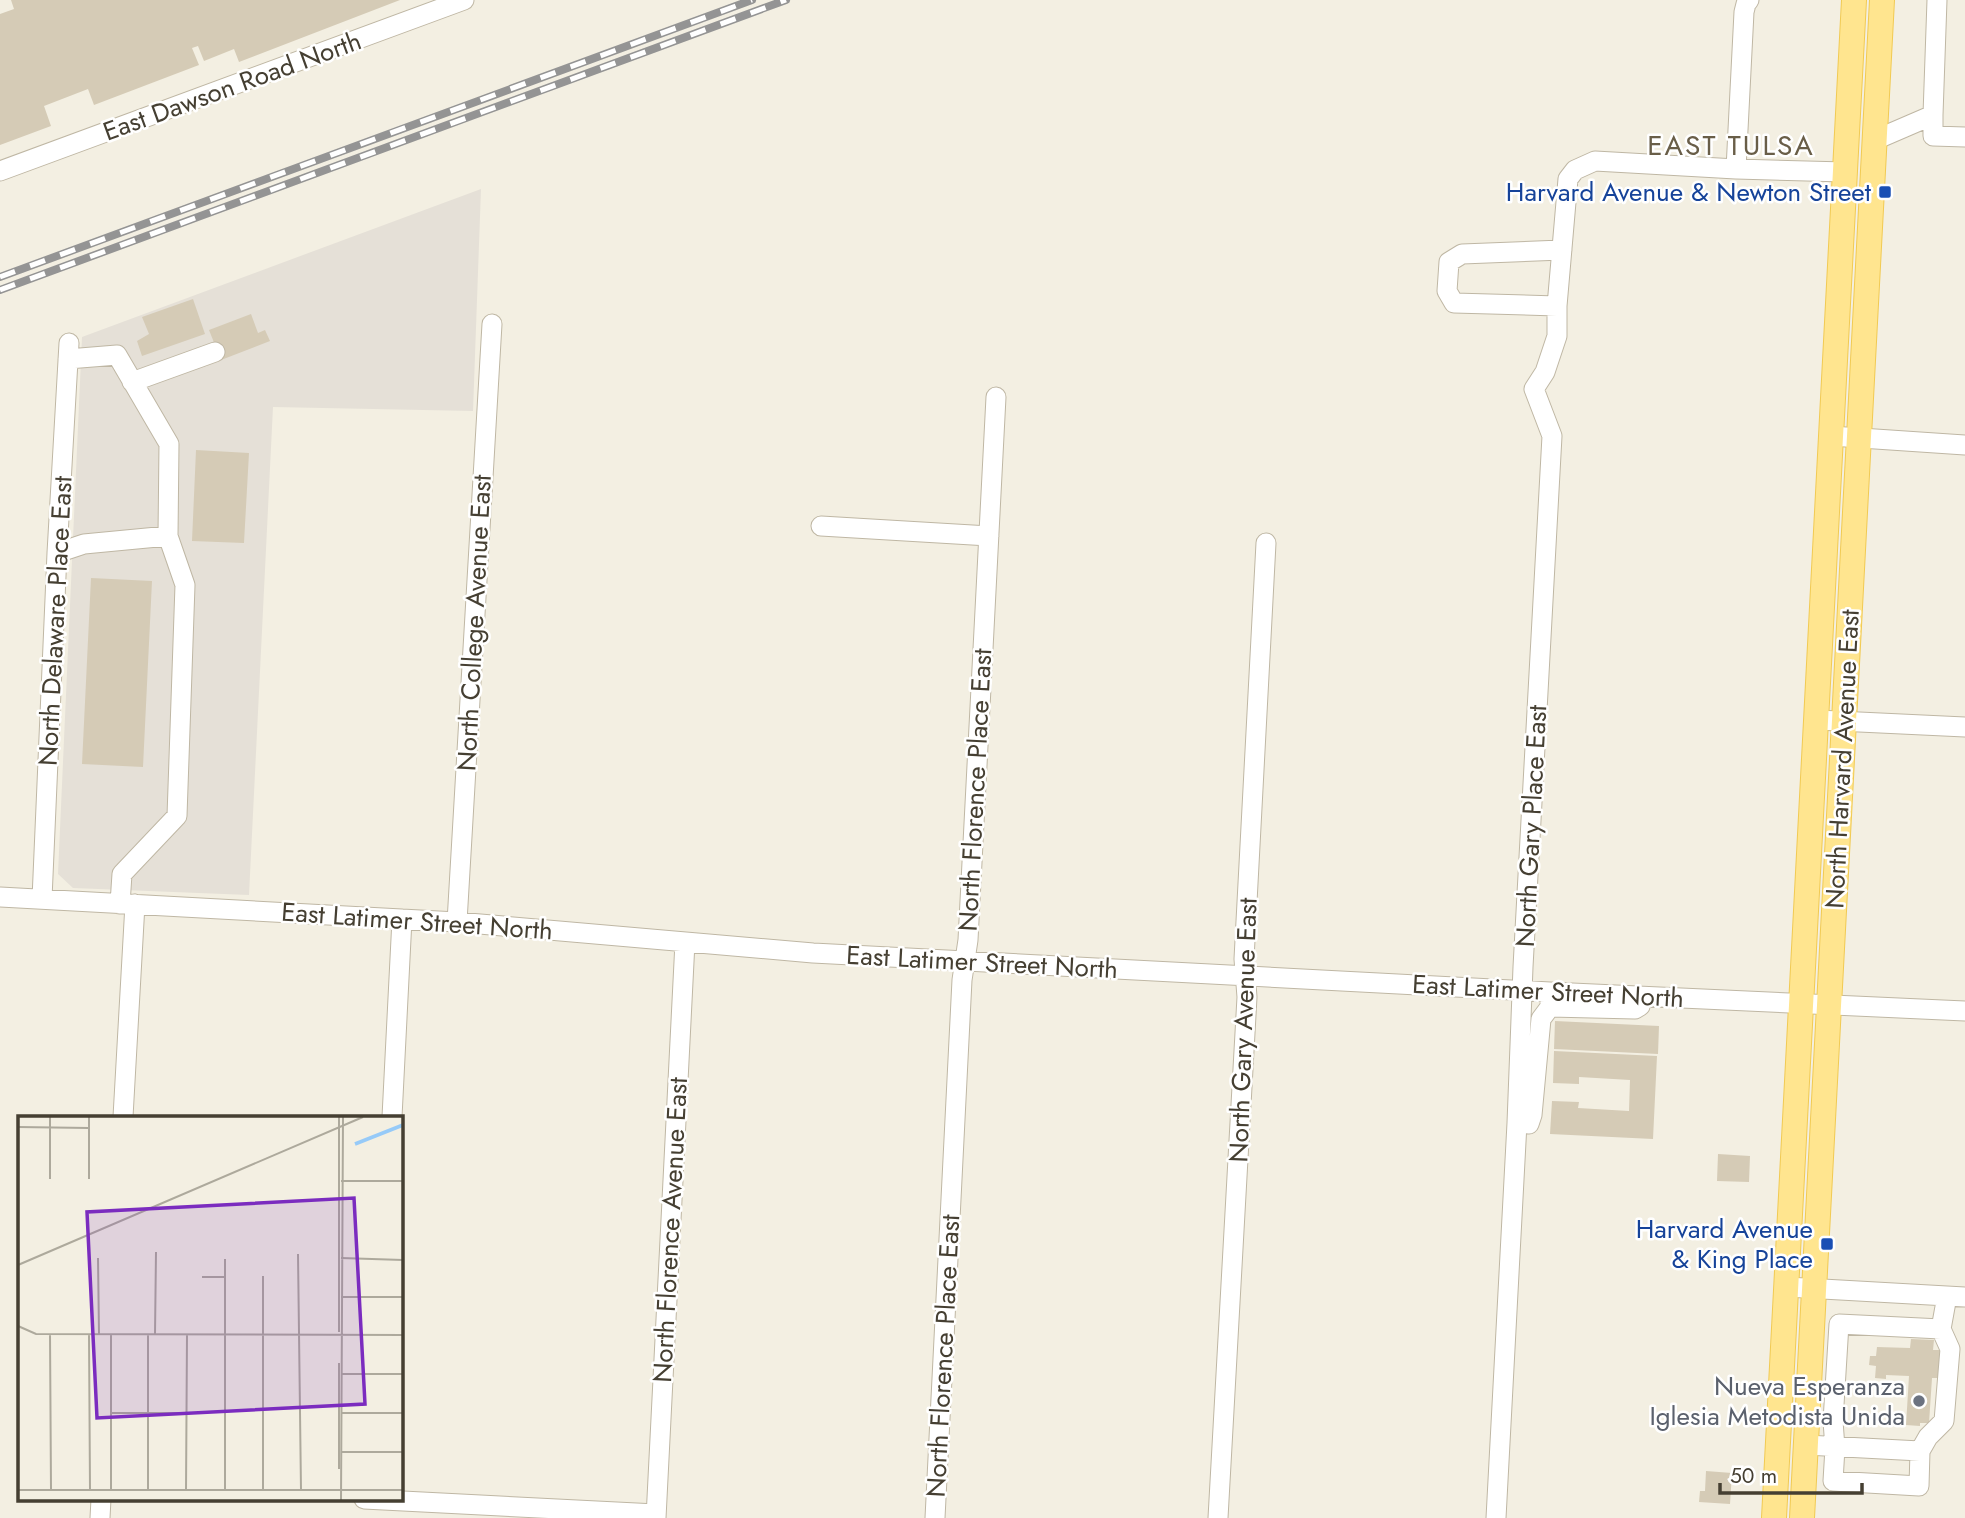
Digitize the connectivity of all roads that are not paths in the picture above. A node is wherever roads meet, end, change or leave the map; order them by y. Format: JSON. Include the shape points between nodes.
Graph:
{"nodes":[{"id":1,"x":464,"y":0,"type":"edge"},
{"id":2,"x":1749,"y":0,"type":"edge"},
{"id":3,"x":1854,"y":0,"type":"edge"},
{"id":4,"x":1882,"y":0,"type":"edge"},
{"id":5,"x":1937,"y":0,"type":"edge"},
{"id":6,"x":1933,"y":115,"type":"junction"},
{"id":7,"x":1965,"y":137,"type":"edge"},
{"id":8,"x":1875,"y":139,"type":"junction"},
{"id":9,"x":1736,"y":169,"type":"junction"},
{"id":10,"x":0,"y":172,"type":"edge"},
{"id":11,"x":1845,"y":172,"type":"junction"},
{"id":12,"x":1874,"y":172,"type":"junction"},
{"id":13,"x":1562,"y":250,"type":"junction"},
{"id":14,"x":1557,"y":306,"type":"junction"},
{"id":15,"x":492,"y":324,"type":"dead end"},
{"id":16,"x":215,"y":352,"type":"dead end"},
{"id":17,"x":132,"y":382,"type":"junction"},
{"id":18,"x":996,"y":397,"type":"dead end"},
{"id":19,"x":1831,"y":436,"type":"junction"},
{"id":20,"x":1859,"y":437,"type":"junction"},
{"id":21,"x":1965,"y":445,"type":"edge"},
{"id":22,"x":821,"y":526,"type":"dead end"},
{"id":23,"x":168,"y":536,"type":"junction"},
{"id":24,"x":989,"y":536,"type":"junction"},
{"id":25,"x":1266,"y":543,"type":"dead end"},
{"id":26,"x":57,"y":553,"type":"junction"},
{"id":27,"x":1817,"y":720,"type":"junction"},
{"id":28,"x":1845,"y":722,"type":"junction"},
{"id":29,"x":1965,"y":727,"type":"edge"},
{"id":30,"x":0,"y":897,"type":"edge"},
{"id":31,"x":42,"y":899,"type":"junction"},
{"id":32,"x":127,"y":904,"type":"junction"},
{"id":33,"x":402,"y":919,"type":"junction"},
{"id":34,"x":457,"y":922,"type":"junction"},
{"id":35,"x":685,"y":942,"type":"junction"},
{"id":36,"x":965,"y":960,"type":"junction"},
{"id":37,"x":1245,"y":976,"type":"junction"},
{"id":38,"x":1522,"y":990,"type":"junction"},
{"id":39,"x":1550,"y":999,"type":"junction"},
{"id":40,"x":1802,"y":1004,"type":"junction"},
{"id":41,"x":1829,"y":1005,"type":"junction"},
{"id":42,"x":1965,"y":1012,"type":"edge"},
{"id":43,"x":123,"y":1116,"type":"edge"},
{"id":44,"x":392,"y":1116,"type":"edge"},
{"id":45,"x":1517,"y":1123,"type":"junction"},
{"id":46,"x":1787,"y":1287,"type":"junction"},
{"id":47,"x":1814,"y":1289,"type":"junction"},
{"id":48,"x":1956,"y":1296,"type":"edge"},
{"id":49,"x":1941,"y":1329,"type":"junction"},
{"id":50,"x":1806,"y":1446,"type":"junction"},
{"id":51,"x":1835,"y":1448,"type":"junction"},
{"id":52,"x":1920,"y":1451,"type":"junction"},
{"id":53,"x":101,"y":1500,"type":"edge"},
{"id":54,"x":372,"y":1500,"type":"edge"},
{"id":55,"x":389,"y":1500,"type":"edge"},
{"id":56,"x":656,"y":1516,"type":"edge"},
{"id":57,"x":100,"y":1518,"type":"edge"},
{"id":58,"x":371,"y":1518,"type":"edge"},
{"id":59,"x":935,"y":1518,"type":"edge"},
{"id":60,"x":1218,"y":1518,"type":"edge"},
{"id":61,"x":1496,"y":1518,"type":"edge"},
{"id":62,"x":1774,"y":1518,"type":"edge"},
{"id":63,"x":1801,"y":1518,"type":"edge"}],
"edges":[{"from":1,"to":10,"type":"street","name":"East Dawson Road North"},
{"from":2,"to":9,"type":"street","via":[[1744,12]]},
{"from":3,"to":11,"type":"main road","name":"North Harvard Avenue East"},
{"from":4,"to":8,"type":"main road","name":"North Harvard Avenue East"},
{"from":5,"to":6,"type":"street"},
{"from":6,"to":7,"type":"street","via":[[1933,136]]},
{"from":6,"to":8,"type":"street"},
{"from":8,"to":12,"type":"main road","name":"North Harvard Avenue East"},
{"from":9,"to":11,"type":"street"},
{"from":9,"to":13,"type":"street","via":[[1587,164],[1568,179]]},
{"from":11,"to":12,"type":"main road"},
{"from":11,"to":19,"type":"main road","name":"North Harvard Avenue East"},
{"from":12,"to":20,"type":"main road","name":"North Harvard Avenue East"},
{"from":13,"to":14,"type":"street"},
{"from":13,"to":14,"type":"street","via":[[1462,254],[1449,262],[1447,290],[1454,303]]},
{"from":14,"to":38,"type":"street","name":"North Gary Place East","via":[[1557,337],[1534,389],[1552,436]]},
{"from":15,"to":34,"type":"street","name":"North College Avenue East"},
{"from":16,"to":17,"type":"street"},
{"from":17,"to":23,"type":"street","via":[[169,444]]},
{"from":17,"to":26,"type":"street","name":"North Delaware Place East","via":[[117,355],[69,351]]},
{"from":18,"to":24,"type":"street","name":"North Florence Place East"},
{"from":19,"to":20,"type":"street"},
{"from":19,"to":27,"type":"main road","name":"North Harvard Avenue East"},
{"from":20,"to":21,"type":"street"},
{"from":20,"to":28,"type":"main road","name":"North Harvard Avenue East"},
{"from":22,"to":24,"type":"street"},
{"from":23,"to":26,"type":"street","via":[[84,544]]},
{"from":23,"to":32,"type":"street","via":[[185,584],[177,816],[122,874]]},
{"from":24,"to":36,"type":"street","name":"North Florence Place East"},
{"from":25,"to":37,"type":"street","name":"North Gary Avenue East"},
{"from":26,"to":31,"type":"street","name":"North Delaware Place East"},
{"from":27,"to":28,"type":"street"},
{"from":27,"to":40,"type":"main road","name":"North Harvard Avenue East"},
{"from":28,"to":29,"type":"street"},
{"from":28,"to":41,"type":"main road","name":"North Harvard Avenue East"},
{"from":30,"to":31,"type":"street","name":"East Latimer Street North"},
{"from":31,"to":32,"type":"street","name":"East Latimer Street North"},
{"from":32,"to":33,"type":"street","name":"East Latimer Street North"},
{"from":32,"to":43,"type":"street"},
{"from":33,"to":34,"type":"street","name":"East Latimer Street North"},
{"from":33,"to":44,"type":"street"},
{"from":34,"to":35,"type":"street","name":"East Latimer Street North"},
{"from":35,"to":36,"type":"street","name":"East Latimer Street North"},
{"from":35,"to":56,"type":"street","name":"North Florence Avenue East"},
{"from":36,"to":37,"type":"street","name":"East Latimer Street North"},
{"from":36,"to":59,"type":"street","name":"North Florence Place East"},
{"from":37,"to":38,"type":"street","name":"East Latimer Street North"},
{"from":37,"to":60,"type":"street","name":"North Gary Avenue East"},
{"from":38,"to":39,"type":"street","name":"East Latimer Street North"},
{"from":38,"to":45,"type":"street","name":"North Gary Place East"},
{"from":39,"to":40,"type":"street","name":"East Latimer Street North","via":[[1640,996]]},
{"from":39,"to":45,"type":"street","via":[[1541,1019],[1532,1115],[1529,1124]]},
{"from":40,"to":41,"type":"street","name":"East Latimer Street North"},
{"from":40,"to":46,"type":"main road","name":"North Harvard Avenue East"},
{"from":41,"to":42,"type":"street","name":"East Latimer Street North"},
{"from":41,"to":47,"type":"main road","name":"North Harvard Avenue East"},
{"from":45,"to":61,"type":"street","name":"North Gary Place East"},
{"from":46,"to":47,"type":"street"},
{"from":46,"to":62,"type":"main road","name":"North Harvard Avenue East"},
{"from":47,"to":48,"type":"street"},
{"from":47,"to":50,"type":"main road","name":"North Harvard Avenue East"},
{"from":48,"to":49,"type":"street"},
{"from":49,"to":51,"type":"street","via":[[1839,1324]]},
{"from":49,"to":52,"type":"street","via":[[1950,1349],[1944,1421]]},
{"from":50,"to":51,"type":"street"},
{"from":50,"to":63,"type":"main road","name":"North Harvard Avenue East"},
{"from":51,"to":52,"type":"street"},
{"from":51,"to":52,"type":"street","via":[[1833,1481],[1919,1486]]},
{"from":53,"to":57,"type":"street"},
{"from":54,"to":58,"type":"street"},
{"from":55,"to":56,"type":"street"}]}
